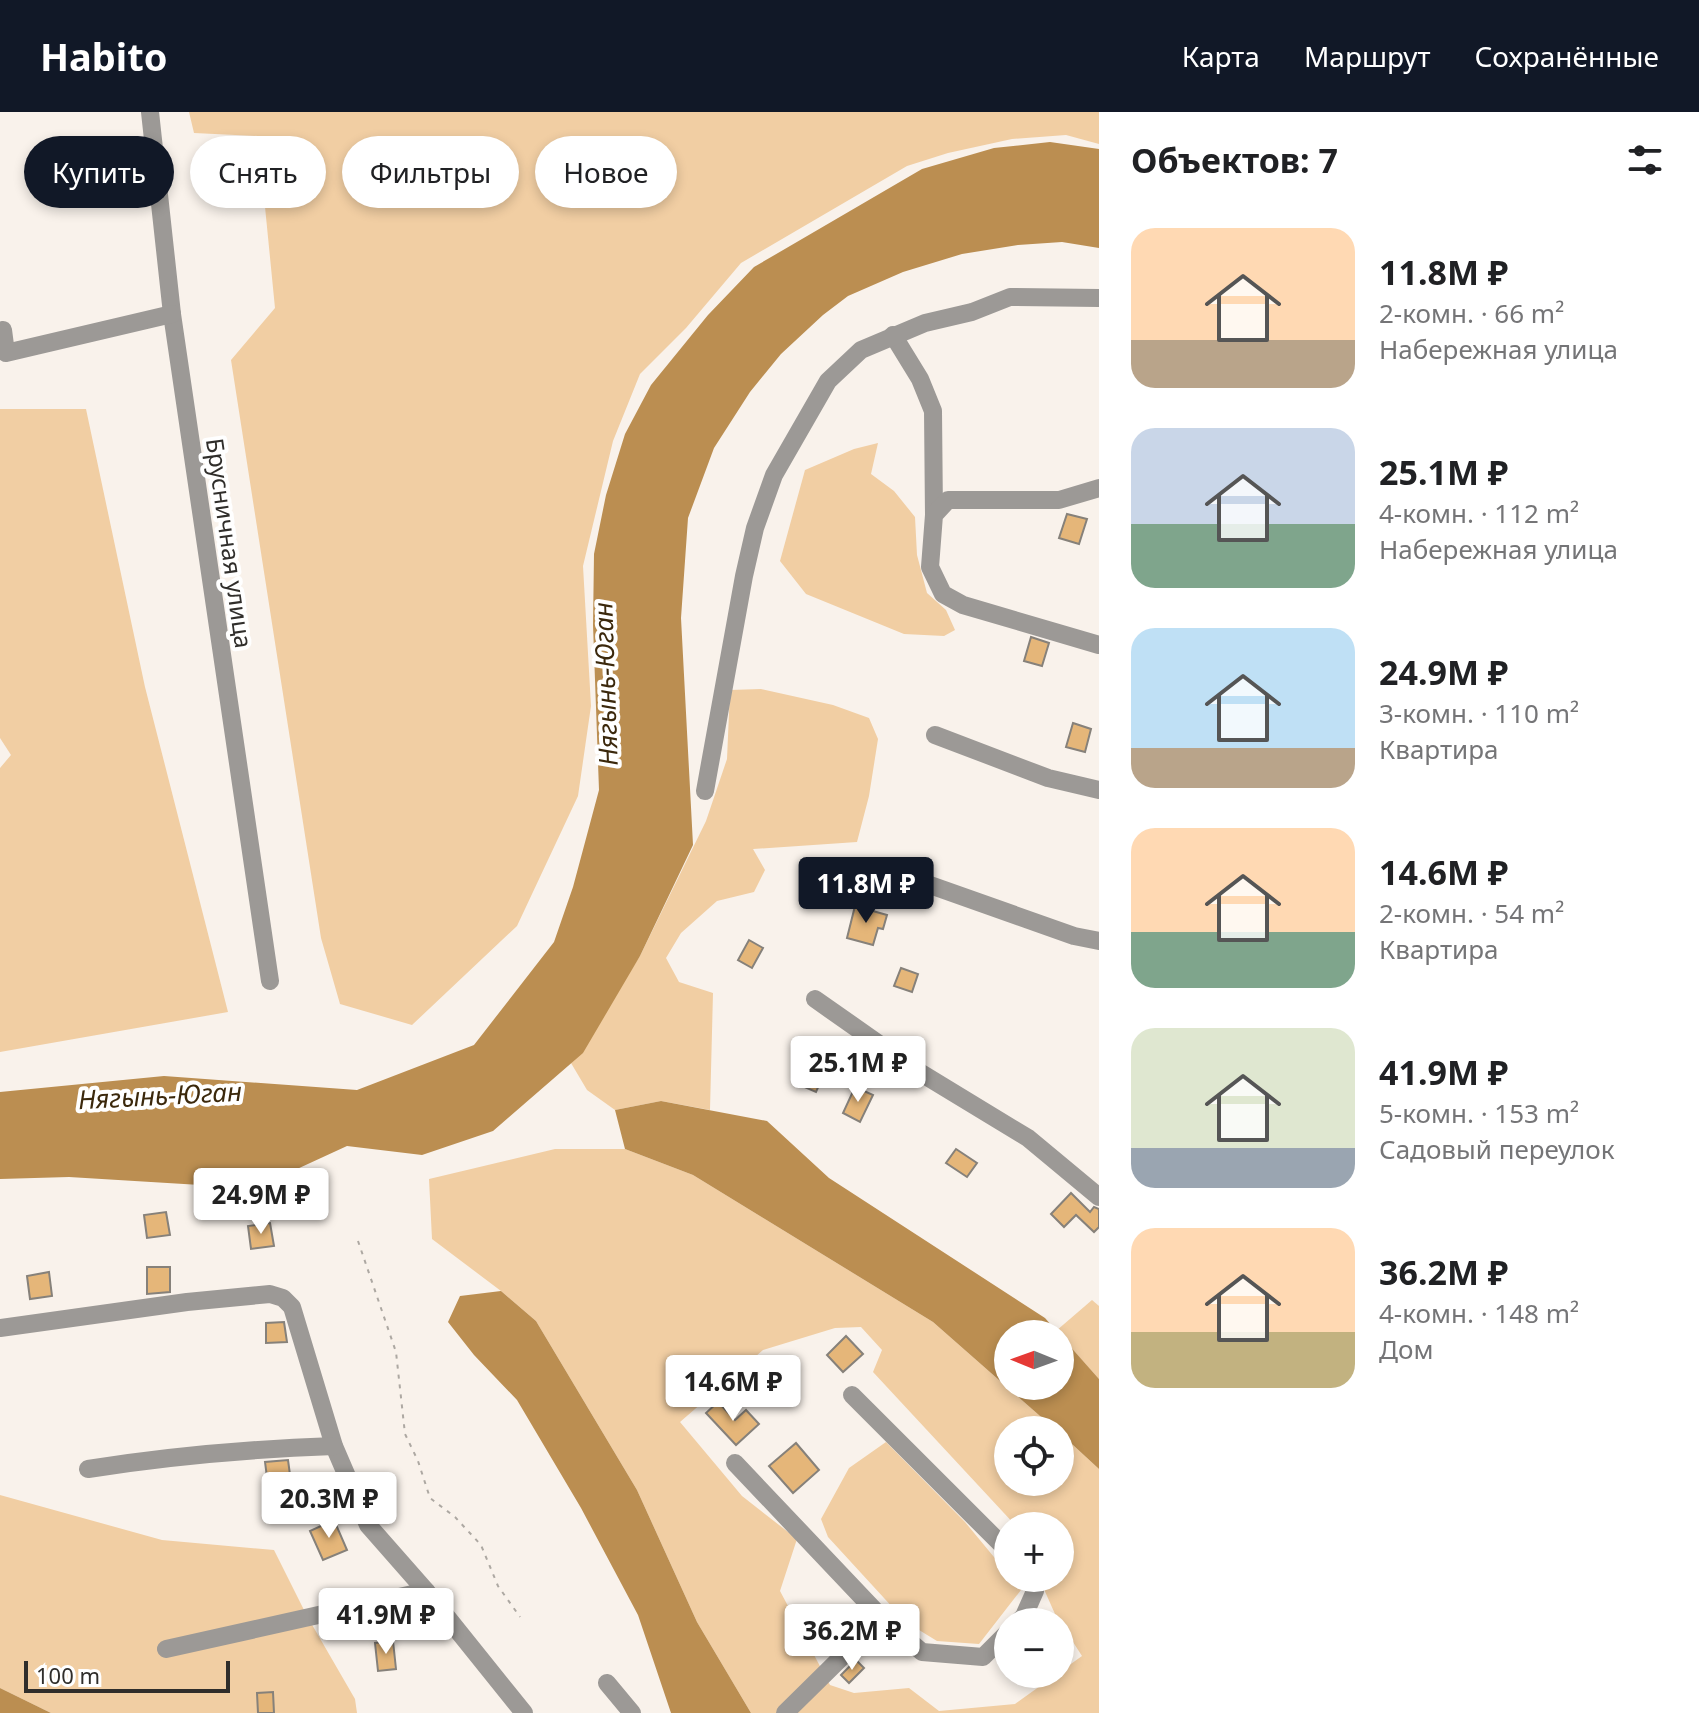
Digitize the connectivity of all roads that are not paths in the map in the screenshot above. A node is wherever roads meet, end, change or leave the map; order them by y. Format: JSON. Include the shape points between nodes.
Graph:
{"nodes":[{"id":1,"x":150,"y":112,"type":"edge"},
{"id":2,"x":1099,"y":298,"type":"edge"},
{"id":3,"x":172,"y":314,"type":"junction"},
{"id":4,"x":3,"y":330,"type":"dead end"},
{"id":5,"x":893,"y":335,"type":"junction"},
{"id":6,"x":1099,"y":488,"type":"edge"},
{"id":7,"x":934,"y":515,"type":"junction"},
{"id":8,"x":1099,"y":645,"type":"edge"},
{"id":9,"x":935,"y":735,"type":"dead end"},
{"id":10,"x":1099,"y":790,"type":"edge"},
{"id":11,"x":705,"y":791,"type":"dead end"},
{"id":12,"x":862,"y":867,"type":"dead end"},
{"id":13,"x":1099,"y":941,"type":"edge"},
{"id":14,"x":270,"y":981,"type":"dead end"},
{"id":15,"x":815,"y":999,"type":"dead end"},
{"id":16,"x":1099,"y":1197,"type":"edge"},
{"id":17,"x":0,"y":1328,"type":"edge"},
{"id":18,"x":852,"y":1395,"type":"dead end"},
{"id":19,"x":334,"y":1446,"type":"junction"},
{"id":20,"x":735,"y":1463,"type":"dead end"},
{"id":21,"x":88,"y":1469,"type":"dead end"},
{"id":22,"x":994,"y":1537,"type":"edge"},
{"id":23,"x":426,"y":1591,"type":"junction"},
{"id":24,"x":880,"y":1616,"type":"junction"},
{"id":25,"x":994,"y":1646,"type":"edge"},
{"id":26,"x":166,"y":1649,"type":"dead end"},
{"id":27,"x":607,"y":1683,"type":"dead end"},
{"id":28,"x":524,"y":1713,"type":"edge"},
{"id":29,"x":632,"y":1713,"type":"edge"},
{"id":30,"x":785,"y":1713,"type":"edge"}],
"edges":[{"from":1,"to":3,"type":"street","name":"Брусничная улица"},
{"from":2,"to":5,"type":"street","via":[[1010,297]]},
{"from":3,"to":4,"type":"street","via":[[6,353]]},
{"from":3,"to":14,"type":"street","name":"Брусничная улица"},
{"from":5,"to":7,"type":"street","via":[[933,411]]},
{"from":5,"to":11,"type":"street","via":[[861,350],[828,381],[774,475],[744,576]]},
{"from":6,"to":7,"type":"street","via":[[1059,500],[948,500]]},
{"from":7,"to":8,"type":"street","via":[[930,567],[943,594],[963,605]]},
{"from":9,"to":10,"type":"street","via":[[1048,778]]},
{"from":12,"to":13,"type":"street"},
{"from":15,"to":16,"type":"street","via":[[916,1070],[1028,1138]]},
{"from":17,"to":19,"type":"street","via":[[187,1302],[270,1294],[283,1298],[292,1307]]},
{"from":18,"to":22,"type":"street"},
{"from":19,"to":21,"type":"street","via":[[259,1448]]},
{"from":19,"to":23,"type":"street","via":[[368,1525]]},
{"from":20,"to":24,"type":"street"},
{"from":23,"to":26,"type":"street"},
{"from":23,"to":28,"type":"street"},
{"from":24,"to":25,"type":"street","via":[[922,1652],[983,1657]]},
{"from":24,"to":30,"type":"street"},
{"from":27,"to":29,"type":"street"}]}
